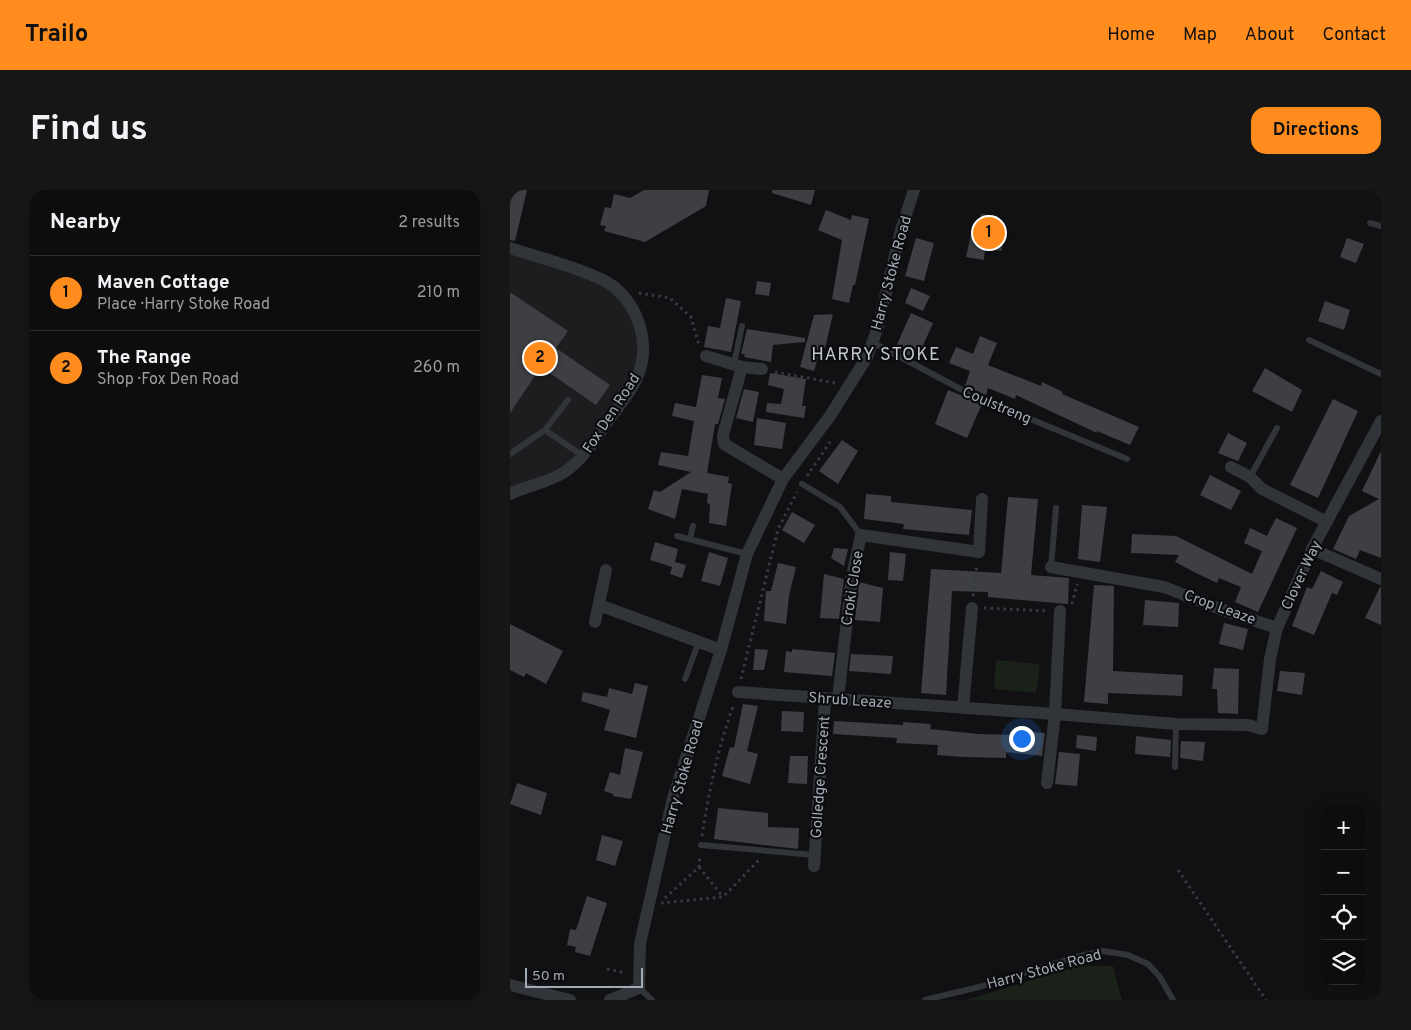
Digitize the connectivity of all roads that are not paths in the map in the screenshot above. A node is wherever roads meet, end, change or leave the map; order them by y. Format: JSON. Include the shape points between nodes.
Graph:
{"nodes":[{"id":1,"x":914,"y":190,"type":"edge"},
{"id":2,"x":1370,"y":223,"type":"dead end"},
{"id":3,"x":1381,"y":226,"type":"edge"},
{"id":4,"x":510,"y":248,"type":"edge"},
{"id":5,"x":742,"y":326,"type":"dead end"},
{"id":6,"x":1310,"y":340,"type":"dead end"},
{"id":7,"x":872,"y":342,"type":"junction"},
{"id":8,"x":706,"y":356,"type":"road end"},
{"id":9,"x":738,"y":365,"type":"junction"},
{"id":10,"x":762,"y":369,"type":"road end"},
{"id":11,"x":1381,"y":374,"type":"edge"},
{"id":12,"x":568,"y":400,"type":"dead end"},
{"id":13,"x":1277,"y":428,"type":"dead end"},
{"id":14,"x":1380,"y":428,"type":"edge"},
{"id":15,"x":544,"y":430,"type":"junction"},
{"id":16,"x":510,"y":454,"type":"edge"},
{"id":17,"x":583,"y":456,"type":"junction"},
{"id":18,"x":1127,"y":458,"type":"dead end"},
{"id":19,"x":1230,"y":468,"type":"dead end"},
{"id":20,"x":1250,"y":477,"type":"junction"},
{"id":21,"x":783,"y":479,"type":"junction"},
{"id":22,"x":802,"y":484,"type":"road end"},
{"id":23,"x":510,"y":494,"type":"edge"},
{"id":24,"x":982,"y":500,"type":"dead end"},
{"id":25,"x":1056,"y":508,"type":"dead end"},
{"id":26,"x":1327,"y":522,"type":"junction"},
{"id":27,"x":693,"y":526,"type":"dead end"},
{"id":28,"x":862,"y":535,"type":"junction"},
{"id":29,"x":677,"y":536,"type":"dead end"},
{"id":30,"x":690,"y":539,"type":"junction"},
{"id":31,"x":1312,"y":548,"type":"junction"},
{"id":32,"x":747,"y":554,"type":"junction"},
{"id":33,"x":1051,"y":568,"type":"joint"},
{"id":34,"x":606,"y":570,"type":"dead end"},
{"id":35,"x":1381,"y":579,"type":"edge"},
{"id":36,"x":599,"y":605,"type":"junction"},
{"id":37,"x":972,"y":608,"type":"road end"},
{"id":38,"x":1060,"y":611,"type":"road end"},
{"id":39,"x":595,"y":622,"type":"dead end"},
{"id":40,"x":1277,"y":628,"type":"junction"},
{"id":41,"x":699,"y":642,"type":"junction"},
{"id":42,"x":721,"y":650,"type":"junction"},
{"id":43,"x":685,"y":679,"type":"dead end"},
{"id":44,"x":738,"y":692,"type":"road end"},
{"id":45,"x":832,"y":699,"type":"junction"},
{"id":46,"x":963,"y":708,"type":"junction"},
{"id":47,"x":1055,"y":714,"type":"junction"},
{"id":48,"x":1176,"y":724,"type":"junction"},
{"id":49,"x":1262,"y":729,"type":"joint"},
{"id":50,"x":1175,"y":767,"type":"dead end"},
{"id":51,"x":1047,"y":783,"type":"dead end"},
{"id":52,"x":701,"y":845,"type":"road end"},
{"id":53,"x":814,"y":861,"type":"joint"},
{"id":54,"x":639,"y":982,"type":"junction"},
{"id":55,"x":510,"y":985,"type":"edge"},
{"id":56,"x":570,"y":1000,"type":"edge"},
{"id":57,"x":610,"y":1000,"type":"edge"},
{"id":58,"x":652,"y":1000,"type":"edge"},
{"id":59,"x":925,"y":1000,"type":"edge"},
{"id":60,"x":1173,"y":1000,"type":"edge"}],
"edges":[{"from":1,"to":7,"type":"street","name":"Harry Stoke Road"},
{"from":2,"to":3,"type":"lane"},
{"from":4,"to":17,"type":"street","name":"Fox Den Road","via":[[605,281],[630,305],[640,324],[644,345],[636,380]]},
{"from":5,"to":9,"type":"lane"},
{"from":6,"to":11,"type":"lane"},
{"from":7,"to":18,"type":"lane","name":"Coulstreng","via":[[968,393]]},
{"from":7,"to":21,"type":"street","name":"Harry Stoke Road","via":[[850,386]]},
{"from":8,"to":9,"type":"street"},
{"from":9,"to":10,"type":"street"},
{"from":9,"to":21,"type":"street","via":[[723,435],[724,444]]},
{"from":12,"to":15,"type":"lane"},
{"from":13,"to":20,"type":"lane"},
{"from":14,"to":26,"type":"street","name":"Clover Way"},
{"from":15,"to":16,"type":"lane"},
{"from":15,"to":17,"type":"lane"},
{"from":17,"to":23,"type":"street","name":"Fox Den Road","via":[[551,480]]},
{"from":19,"to":20,"type":"street","name":"Clover Way"},
{"from":20,"to":26,"type":"street","name":"Clover Way","via":[[1262,490]]},
{"from":21,"to":32,"type":"street","name":"Harry Stoke Road"},
{"from":22,"to":28,"type":"lane","via":[[840,506]]},
{"from":24,"to":28,"type":"street","name":"Croki Close","via":[[979,552]]},
{"from":25,"to":33,"type":"lane"},
{"from":26,"to":31,"type":"street","name":"Clover Way"},
{"from":27,"to":30,"type":"lane"},
{"from":28,"to":45,"type":"street","name":"Croki Close"},
{"from":29,"to":30,"type":"lane"},
{"from":30,"to":32,"type":"lane"},
{"from":31,"to":35,"type":"street"},
{"from":31,"to":40,"type":"street","name":"Clover Way"},
{"from":32,"to":42,"type":"street","name":"Harry Stoke Road"},
{"from":33,"to":40,"type":"street","name":"Crop Leaze","via":[[1164,587]]},
{"from":34,"to":36,"type":"street"},
{"from":36,"to":39,"type":"street"},
{"from":36,"to":41,"type":"street"},
{"from":37,"to":46,"type":"street"},
{"from":38,"to":47,"type":"street"},
{"from":40,"to":49,"type":"street","name":"Clover Way"},
{"from":41,"to":42,"type":"street"},
{"from":41,"to":43,"type":"lane"},
{"from":42,"to":54,"type":"street","name":"Harry Stoke Road","via":[[674,798],[642,937]]},
{"from":44,"to":45,"type":"street","name":"Shrub Leaze"},
{"from":45,"to":46,"type":"street","name":"Shrub Leaze"},
{"from":45,"to":53,"type":"street","name":"Golledge Crescent"},
{"from":46,"to":47,"type":"street","name":"Shrub Leaze"},
{"from":47,"to":48,"type":"street","name":"Shrub Leaze"},
{"from":47,"to":51,"type":"street"},
{"from":48,"to":49,"type":"street","name":"Shrub Leaze","via":[[1248,725]]},
{"from":48,"to":50,"type":"lane"},
{"from":52,"to":53,"type":"lane","name":"Golledge Crescent","via":[[769,851]]},
{"from":54,"to":57,"type":"street"},
{"from":54,"to":58,"type":"lane"},
{"from":55,"to":56,"type":"street"},
{"from":59,"to":60,"type":"lane","name":"Harry Stoke Road","via":[[1103,951],[1128,955],[1148,964]]}]}
